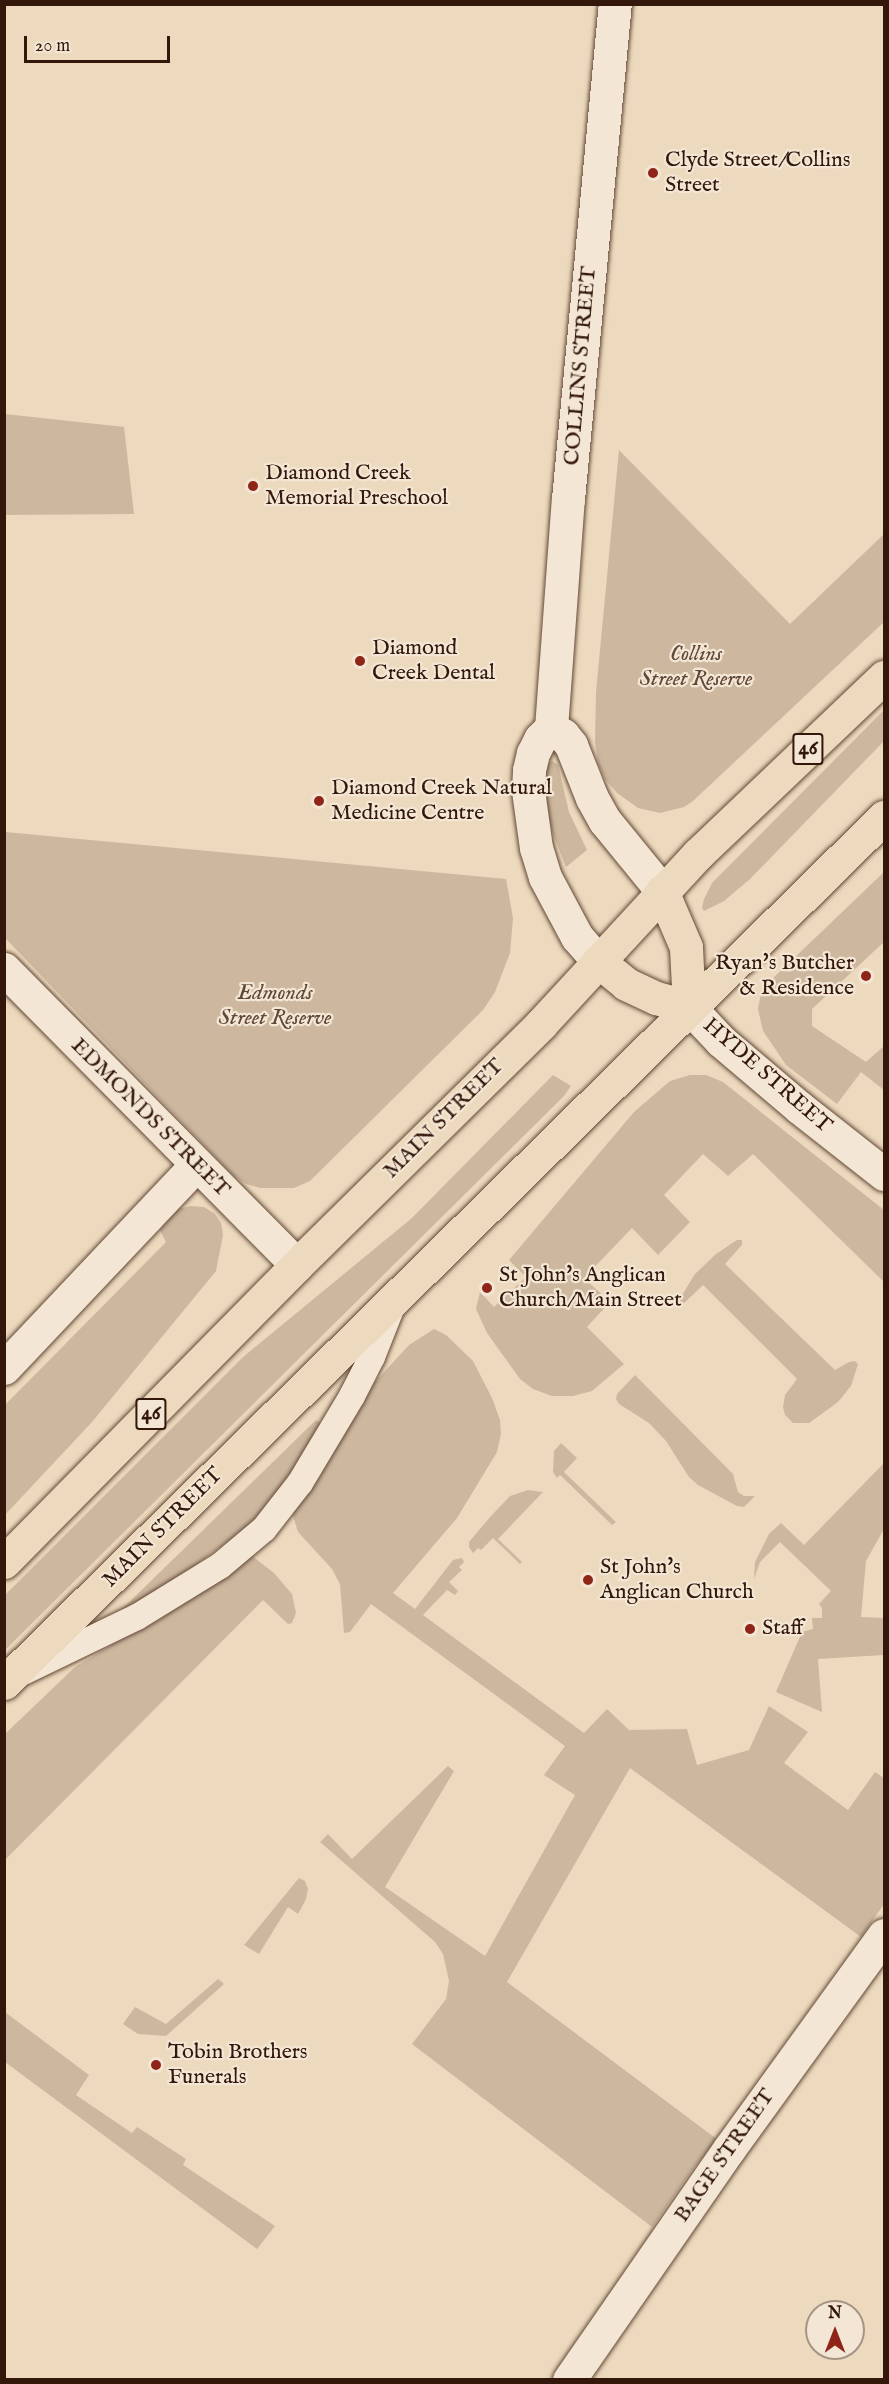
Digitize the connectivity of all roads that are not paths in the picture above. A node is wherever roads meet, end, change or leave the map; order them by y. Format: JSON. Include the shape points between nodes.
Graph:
{"nodes":[{"id":1,"x":615,"y":4,"type":"edge"},
{"id":2,"x":885,"y":677,"type":"edge"},
{"id":3,"x":551,"y":728,"type":"junction"},
{"id":4,"x":885,"y":817,"type":"edge"},
{"id":5,"x":662,"y":891,"type":"junction"},
{"id":6,"x":598,"y":961,"type":"junction"},
{"id":7,"x":4,"y":969,"type":"edge"},
{"id":8,"x":689,"y":1007,"type":"junction"},
{"id":9,"x":196,"y":1166,"type":"junction"},
{"id":10,"x":885,"y":1174,"type":"edge"},
{"id":11,"x":297,"y":1265,"type":"junction"},
{"id":12,"x":394,"y":1300,"type":"junction"},
{"id":13,"x":4,"y":1368,"type":"edge"},
{"id":14,"x":4,"y":1562,"type":"edge"},
{"id":15,"x":7,"y":1681,"type":"edge"},
{"id":16,"x":885,"y":1935,"type":"edge"},
{"id":17,"x":569,"y":2379,"type":"edge"}],
"edges":[{"from":1,"to":3,"type":"street","name":"COLLINS STREET","via":[[567,510]]},
{"from":2,"to":5,"type":"main road","name":"MAIN STREET","number":"46"},
{"from":3,"to":5,"type":"street","via":[[571,745],[605,821]]},
{"from":3,"to":6,"type":"street","name":"COLLINS STREET","via":[[540,739],[529,770],[536,848],[557,904],[577,937]]},
{"from":4,"to":8,"type":"main road","name":"MAIN STREET"},
{"from":5,"to":6,"type":"main road","name":"MAIN STREET","number":"46"},
{"from":5,"to":8,"type":"main road","name":"HYDE STREET","via":[[686,947]]},
{"from":6,"to":8,"type":"main road","name":"COLLINS STREET","via":[[626,984]]},
{"from":6,"to":11,"type":"main road","name":"MAIN STREET","number":"46","via":[[542,1024]]},
{"from":7,"to":9,"type":"street","name":"EDMONDS STREET"},
{"from":8,"to":10,"type":"street","name":"HYDE STREET","via":[[721,1041]]},
{"from":8,"to":12,"type":"main road","name":"MAIN STREET"},
{"from":9,"to":11,"type":"street","name":"EDMONDS STREET"},
{"from":9,"to":13,"type":"street"},
{"from":11,"to":14,"type":"main road","name":"MAIN STREET","number":"46"},
{"from":12,"to":15,"type":"main road","name":"MAIN STREET"},
{"from":12,"to":15,"type":"lane","via":[[352,1396],[300,1483],[264,1529],[220,1566],[136,1617]]},
{"from":16,"to":17,"type":"street","name":"BAGE STREET","via":[[729,2149]]}]}
